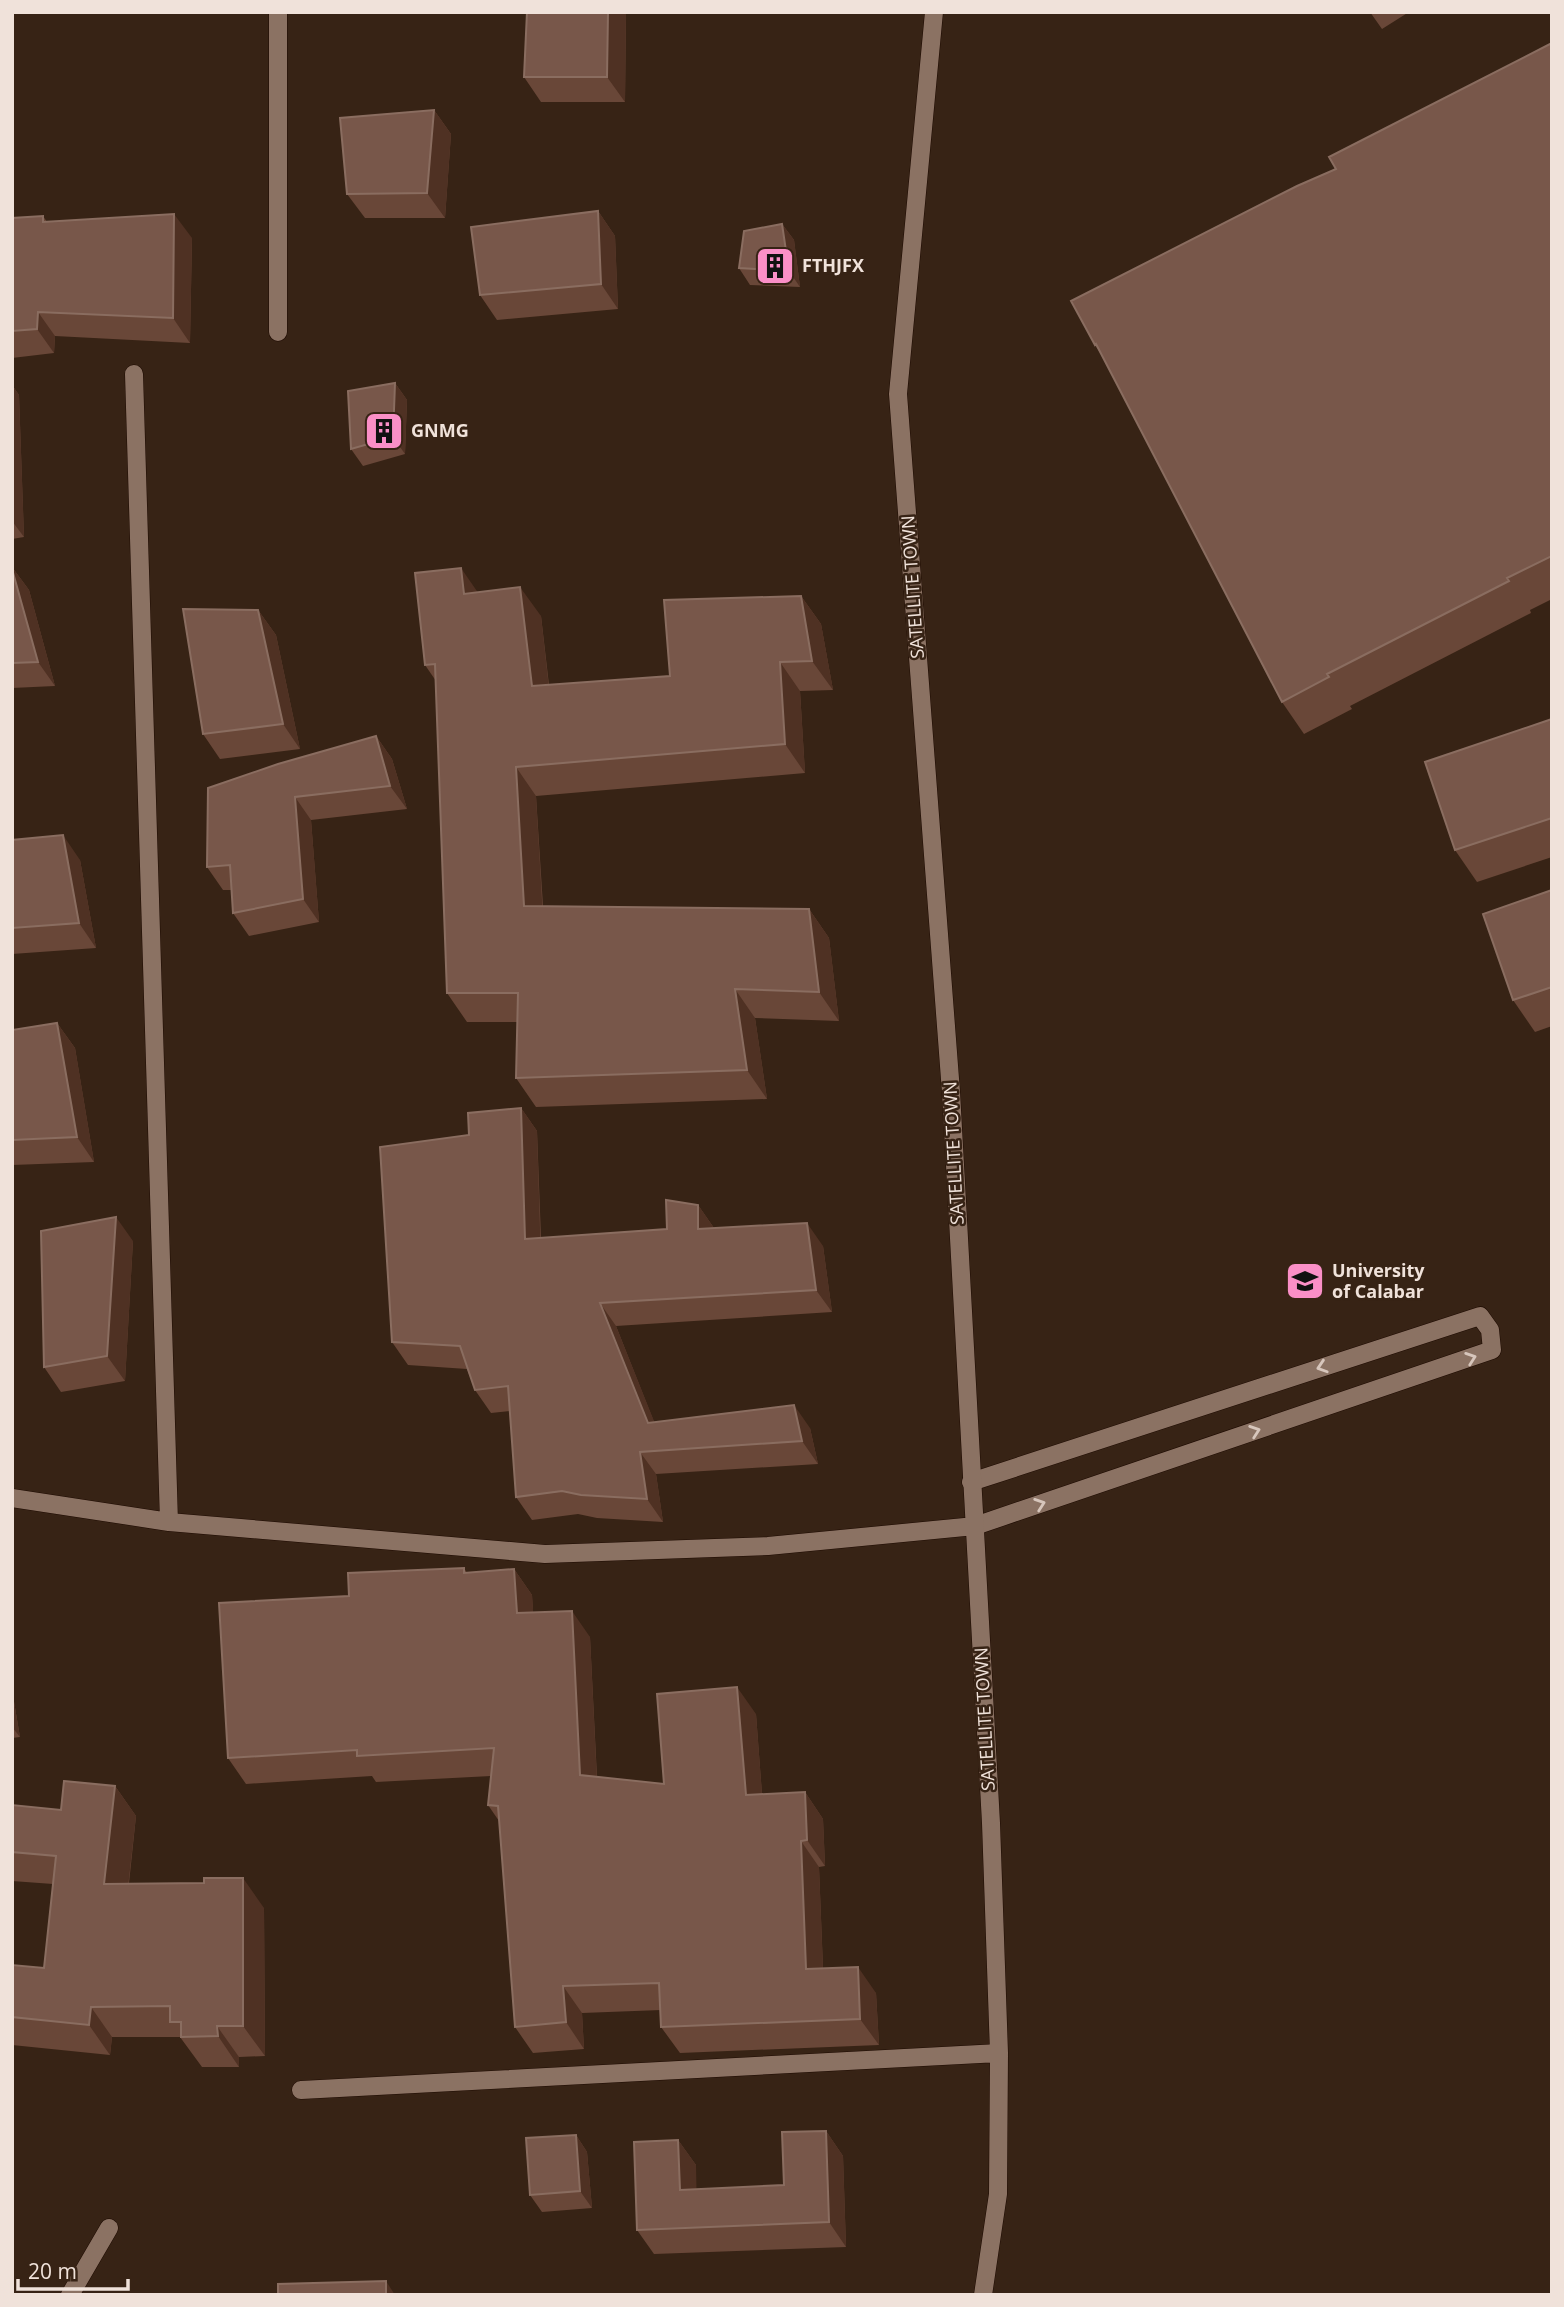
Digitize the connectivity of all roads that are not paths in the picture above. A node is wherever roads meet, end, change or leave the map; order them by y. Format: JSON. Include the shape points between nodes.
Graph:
{"nodes":[{"id":1,"x":278,"y":12,"type":"edge"},
{"id":2,"x":934,"y":12,"type":"edge"},
{"id":3,"x":278,"y":332,"type":"dead end"},
{"id":4,"x":134,"y":374,"type":"dead end"},
{"id":5,"x":971,"y":1482,"type":"junction"},
{"id":6,"x":12,"y":1498,"type":"edge"},
{"id":7,"x":169,"y":1522,"type":"junction"},
{"id":8,"x":975,"y":1526,"type":"junction"},
{"id":9,"x":999,"y":2053,"type":"junction"},
{"id":10,"x":301,"y":2090,"type":"dead end"},
{"id":11,"x":109,"y":2228,"type":"dead end"},
{"id":12,"x":70,"y":2295,"type":"edge"},
{"id":13,"x":983,"y":2295,"type":"edge"}],
"edges":[{"from":1,"to":3,"type":"street"},
{"from":2,"to":5,"type":"street","name":"SATELLITE TOWN","via":[[898,394],[951,1092]]},
{"from":4,"to":7,"type":"street"},
{"from":5,"to":8,"type":"street","name":"SATELLITE TOWN"},
{"from":8,"to":5,"type":"street","one_way":true,"via":[[1492,1350],[1490,1329],[1480,1315]]},
{"from":6,"to":7,"type":"street"},
{"from":7,"to":8,"type":"street","via":[[545,1554],[768,1546]]},
{"from":8,"to":9,"type":"street","name":"SATELLITE TOWN"},
{"from":9,"to":10,"type":"street"},
{"from":9,"to":13,"type":"street","name":"SATELLITE TOWN","via":[[998,2194]]},
{"from":11,"to":12,"type":"street"}]}
